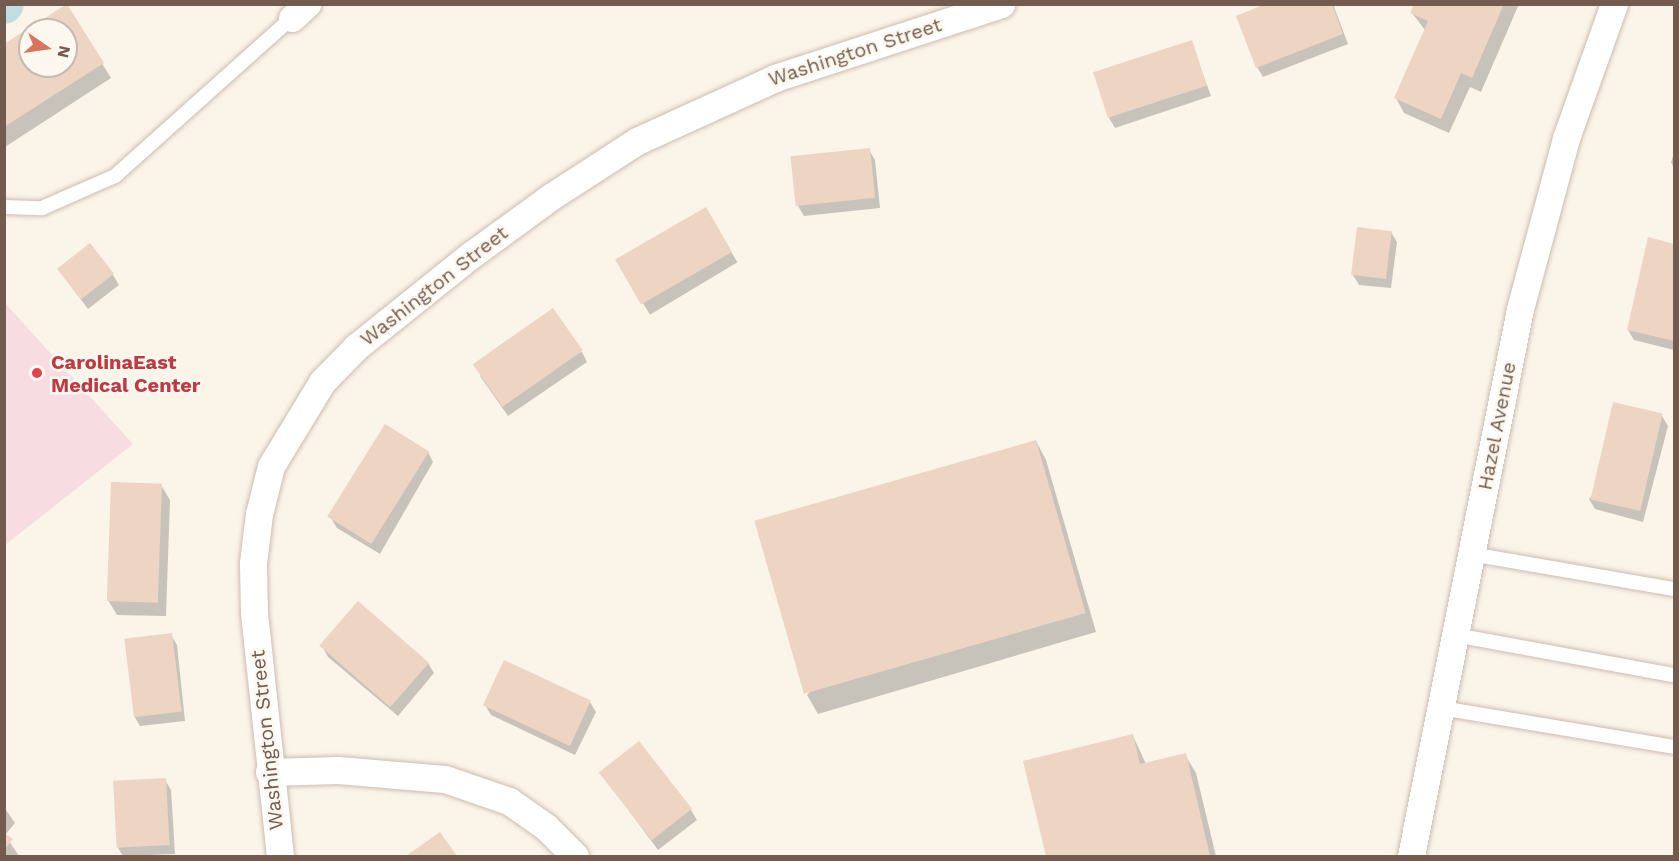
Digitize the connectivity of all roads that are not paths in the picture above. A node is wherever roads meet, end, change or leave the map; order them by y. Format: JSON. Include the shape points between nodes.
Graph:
{"nodes":[{"id":1,"x":1001,"y":4,"type":"edge"},
{"id":2,"x":1614,"y":4,"type":"edge"},
{"id":3,"x":299,"y":11,"type":"edge"},
{"id":4,"x":4,"y":207,"type":"edge"},
{"id":5,"x":1471,"y":554,"type":"junction"},
{"id":6,"x":1674,"y":589,"type":"edge"},
{"id":7,"x":1455,"y":635,"type":"junction"},
{"id":8,"x":1674,"y":675,"type":"edge"},
{"id":9,"x":1441,"y":708,"type":"junction"},
{"id":10,"x":1674,"y":747,"type":"edge"},
{"id":11,"x":268,"y":772,"type":"junction"},
{"id":12,"x":280,"y":856,"type":"edge"},
{"id":13,"x":575,"y":856,"type":"edge"},
{"id":14,"x":1411,"y":856,"type":"edge"}],
"edges":[{"from":1,"to":11,"type":"street","name":"Washington Street","via":[[775,78],[637,141],[498,235],[349,354],[322,382],[271,466],[259,514],[254,612]]},
{"from":2,"to":5,"type":"street","name":"Hazel Avenue","via":[[1566,138],[1520,309]]},
{"from":3,"to":4,"type":"lane","via":[[115,176],[42,208]]},
{"from":5,"to":6,"type":"lane"},
{"from":5,"to":7,"type":"street","name":"Hazel Avenue"},
{"from":7,"to":8,"type":"lane"},
{"from":7,"to":9,"type":"street","name":"Hazel Avenue"},
{"from":9,"to":10,"type":"lane"},
{"from":9,"to":14,"type":"street","name":"Hazel Avenue"},
{"from":11,"to":12,"type":"street","name":"Washington Street"},
{"from":11,"to":13,"type":"street","via":[[338,770],[445,779],[508,801],[546,826]]}]}
